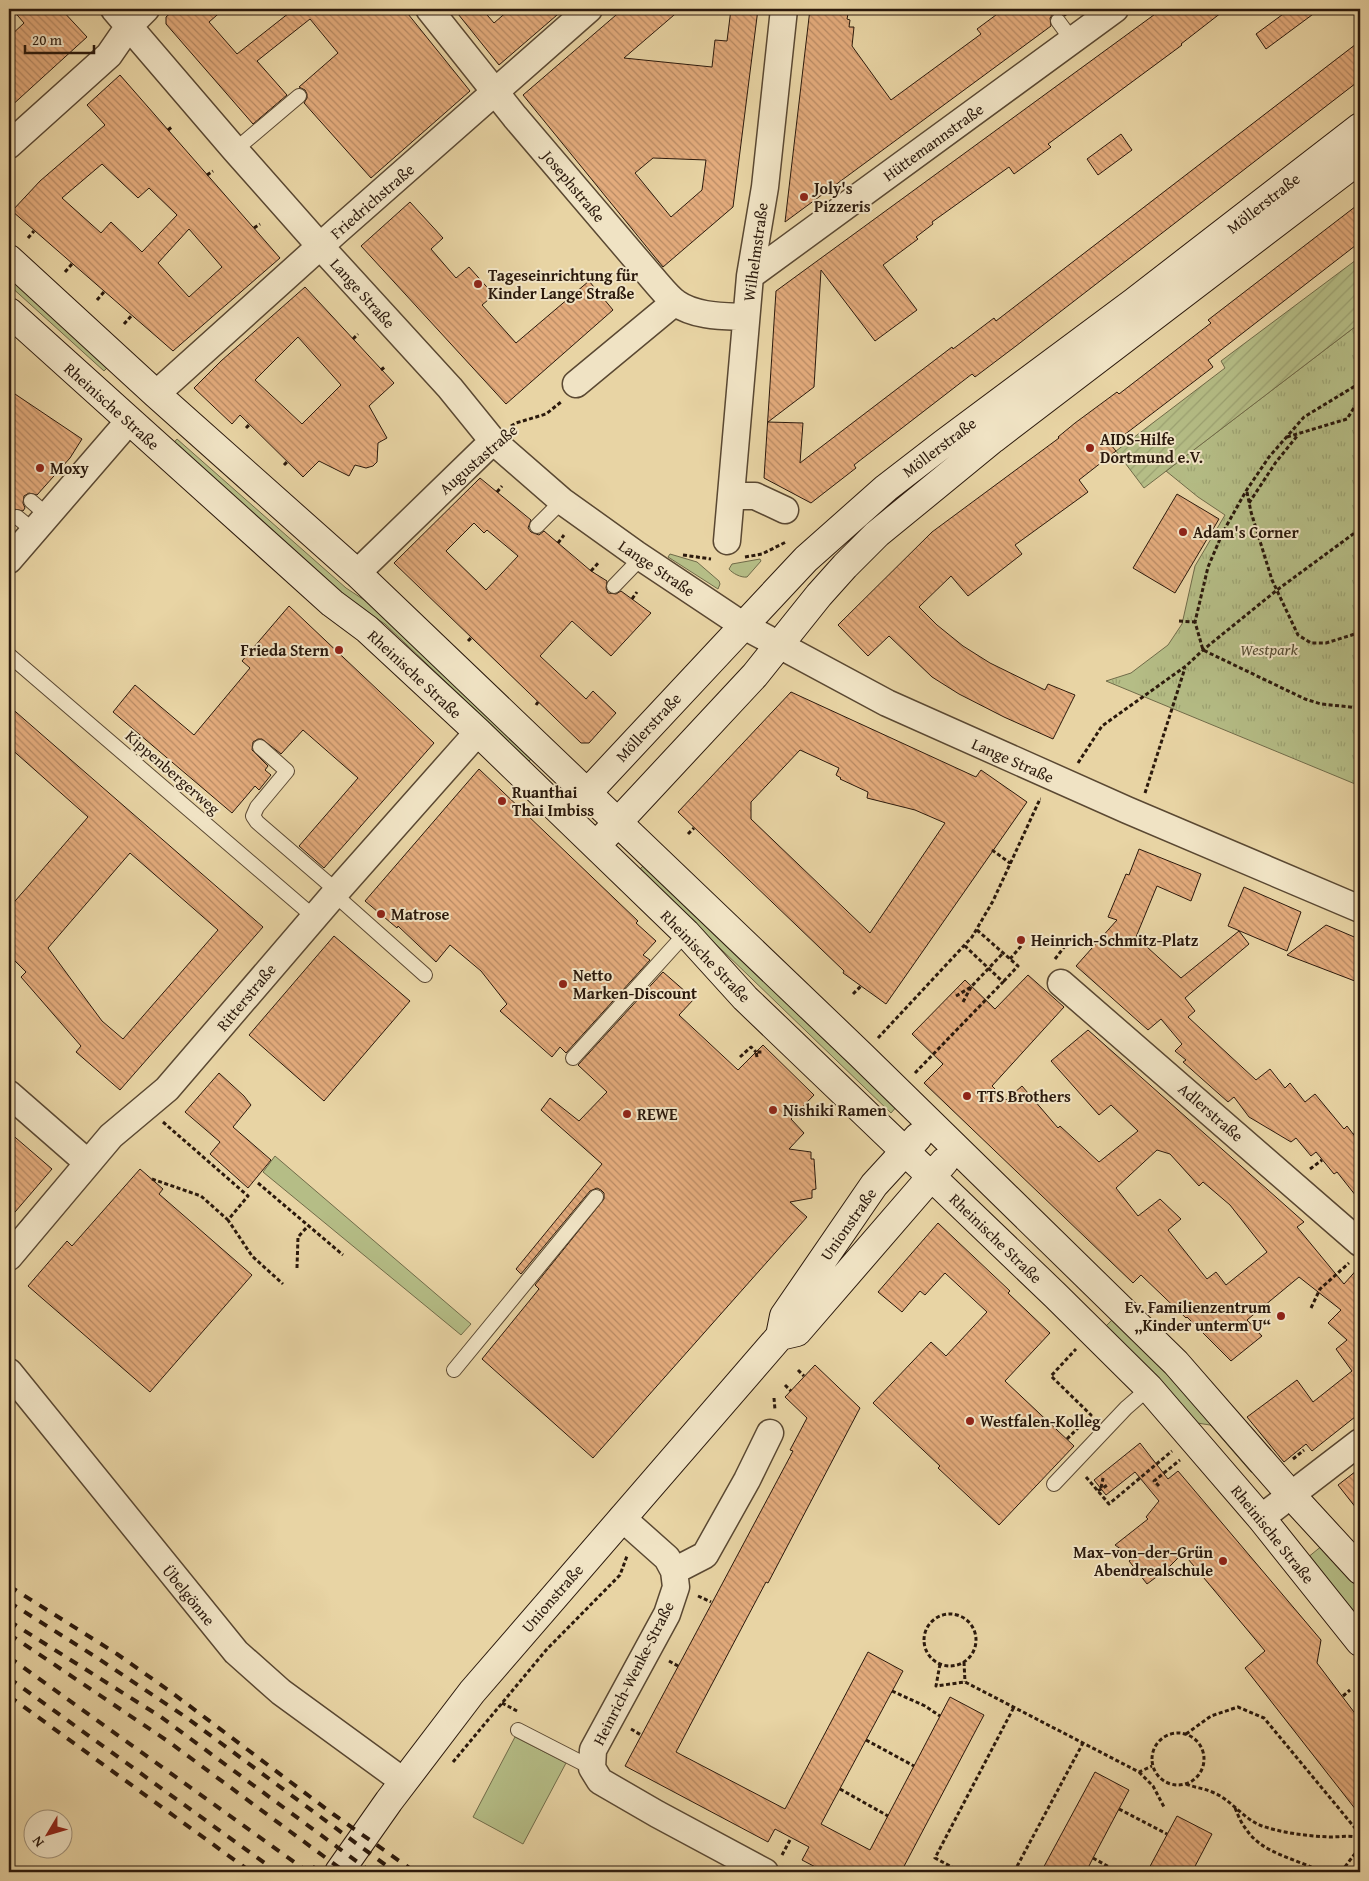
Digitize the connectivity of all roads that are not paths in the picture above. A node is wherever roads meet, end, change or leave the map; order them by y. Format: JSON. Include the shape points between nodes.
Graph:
{"nodes":[{"id":1,"x":428,"y":9,"type":"edge"},
{"id":2,"x":589,"y":9,"type":"edge"},
{"id":3,"x":784,"y":9,"type":"edge"},
{"id":4,"x":1115,"y":9,"type":"edge"},
{"id":5,"x":130,"y":15,"type":"edge"},
{"id":6,"x":496,"y":92,"type":"junction"},
{"id":7,"x":299,"y":96,"type":"dead end"},
{"id":8,"x":1360,"y":128,"type":"edge"},
{"id":9,"x":9,"y":145,"type":"edge"},
{"id":10,"x":235,"y":150,"type":"junction"},
{"id":11,"x":1360,"y":159,"type":"edge"},
{"id":12,"x":320,"y":246,"type":"junction"},
{"id":13,"x":9,"y":259,"type":"edge"},
{"id":14,"x":750,"y":276,"type":"junction"},
{"id":15,"x":674,"y":302,"type":"junction"},
{"id":16,"x":9,"y":312,"type":"edge"},
{"id":17,"x":746,"y":317,"type":"junction"},
{"id":18,"x":576,"y":384,"type":"road end"},
{"id":19,"x":156,"y":394,"type":"junction"},
{"id":20,"x":129,"y":421,"type":"junction"},
{"id":21,"x":493,"y":441,"type":"junction"},
{"id":22,"x":732,"y":496,"type":"junction"},
{"id":23,"x":562,"y":501,"type":"junction"},
{"id":24,"x":785,"y":510,"type":"dead end"},
{"id":25,"x":537,"y":526,"type":"dead end"},
{"id":26,"x":727,"y":541,"type":"dead end"},
{"id":27,"x":641,"y":558,"type":"junction"},
{"id":28,"x":9,"y":560,"type":"edge"},
{"id":29,"x":357,"y":573,"type":"junction"},
{"id":30,"x":614,"y":586,"type":"dead end"},
{"id":31,"x":744,"y":626,"type":"junction"},
{"id":32,"x":780,"y":645,"type":"junction"},
{"id":33,"x":9,"y":655,"type":"edge"},
{"id":34,"x":478,"y":732,"type":"junction"},
{"id":35,"x":260,"y":747,"type":"dead end"},
{"id":36,"x":588,"y":793,"type":"junction"},
{"id":37,"x":565,"y":818,"type":"junction"},
{"id":38,"x":618,"y":822,"type":"junction"},
{"id":39,"x":595,"y":846,"type":"junction"},
{"id":40,"x":335,"y":892,"type":"junction"},
{"id":41,"x":1360,"y":909,"type":"edge"},
{"id":42,"x":314,"y":917,"type":"junction"},
{"id":43,"x":686,"y":934,"type":"junction"},
{"id":44,"x":425,"y":975,"type":"dead end"},
{"id":45,"x":1061,"y":983,"type":"dead end"},
{"id":46,"x":573,"y":1058,"type":"dead end"},
{"id":47,"x":9,"y":1094,"type":"edge"},
{"id":48,"x":931,"y":1124,"type":"junction"},
{"id":49,"x":956,"y":1148,"type":"junction"},
{"id":50,"x":905,"y":1151,"type":"junction"},
{"id":51,"x":88,"y":1163,"type":"junction"},
{"id":52,"x":932,"y":1177,"type":"junction"},
{"id":53,"x":596,"y":1198,"type":"dead end"},
{"id":54,"x":1357,"y":1250,"type":"edge"},
{"id":55,"x":9,"y":1257,"type":"edge"},
{"id":56,"x":780,"y":1336,"type":"junction"},
{"id":57,"x":454,"y":1370,"type":"dead end"},
{"id":58,"x":9,"y":1372,"type":"edge"},
{"id":59,"x":1149,"y":1388,"type":"junction"},
{"id":60,"x":770,"y":1433,"type":"dead end"},
{"id":61,"x":1360,"y":1442,"type":"edge"},
{"id":62,"x":1054,"y":1484,"type":"dead end"},
{"id":63,"x":1292,"y":1495,"type":"junction"},
{"id":64,"x":622,"y":1518,"type":"junction"},
{"id":65,"x":1261,"y":1518,"type":"junction"},
{"id":66,"x":1360,"y":1570,"type":"edge"},
{"id":67,"x":674,"y":1571,"type":"junction"},
{"id":68,"x":1360,"y":1642,"type":"edge"},
{"id":69,"x":518,"y":1730,"type":"dead end"},
{"id":70,"x":592,"y":1768,"type":"junction"},
{"id":71,"x":403,"y":1781,"type":"junction"},
{"id":72,"x":339,"y":1872,"type":"edge"},
{"id":73,"x":765,"y":1872,"type":"edge"}],
"edges":[{"from":1,"to":6,"type":"street","name":"Josephstraße"},
{"from":2,"to":6,"type":"street","name":"Friedrichstraße"},
{"from":3,"to":14,"type":"street","name":"Wilhelmstraße","via":[[765,187]]},
{"from":4,"to":14,"type":"street","name":"Hüttemannstraße","via":[[1065,31]]},
{"from":5,"to":9,"type":"street","via":[[109,55]]},
{"from":5,"to":10,"type":"street","name":"Lange Straße"},
{"from":6,"to":12,"type":"street","name":"Friedrichstraße"},
{"from":6,"to":15,"type":"street","name":"Josephstraße"},
{"from":7,"to":10,"type":"lane"},
{"from":8,"to":31,"type":"main road","name":"Möllerstraße","via":[[886,488],[806,559]]},
{"from":10,"to":12,"type":"street","name":"Lange Straße"},
{"from":11,"to":32,"type":"main road","name":"Möllerstraße","via":[[993,439],[877,534],[819,595]]},
{"from":12,"to":19,"type":"street","name":"Friedrichstraße"},
{"from":12,"to":21,"type":"street","name":"Lange Straße","via":[[450,388]]},
{"from":13,"to":19,"type":"main road","name":"Rheinische Straße"},
{"from":14,"to":17,"type":"street","name":"Wilhelmstraße"},
{"from":15,"to":17,"type":"street","name":"Josephstraße","via":[[695,312]]},
{"from":15,"to":18,"type":"street"},
{"from":16,"to":20,"type":"main road","name":"Rheinische Straße"},
{"from":17,"to":22,"type":"street","name":"Wilhelmstraße"},
{"from":19,"to":20,"type":"main road"},
{"from":19,"to":29,"type":"main road","name":"Rheinische Straße"},
{"from":20,"to":28,"type":"street","via":[[32,516]]},
{"from":20,"to":34,"type":"main road","name":"Rheinische Straße","via":[[332,602],[367,629]]},
{"from":21,"to":23,"type":"street","name":"Lange Straße"},
{"from":21,"to":29,"type":"street","name":"Augustastraße"},
{"from":22,"to":24,"type":"street","via":[[756,496]]},
{"from":22,"to":26,"type":"street","name":"Wilhelmstraße"},
{"from":23,"to":25,"type":"lane"},
{"from":23,"to":27,"type":"street","name":"Lange Straße"},
{"from":27,"to":30,"type":"lane"},
{"from":27,"to":31,"type":"street","name":"Lange Straße"},
{"from":29,"to":36,"type":"main road","name":"Rheinische Straße"},
{"from":31,"to":32,"type":"street","name":"Lange Straße"},
{"from":31,"to":36,"type":"main road","name":"Möllerstraße"},
{"from":32,"to":38,"type":"main road","name":"Möllerstraße"},
{"from":32,"to":41,"type":"street","name":"Lange Straße","via":[[887,703]]},
{"from":33,"to":42,"type":"lane","name":"Kippenbergerweg"},
{"from":34,"to":37,"type":"main road","name":"Rheinische Straße"},
{"from":34,"to":40,"type":"street","name":"Ritterstraße"},
{"from":35,"to":40,"type":"lane","via":[[287,771],[257,806],[253,816]]},
{"from":36,"to":37,"type":"main road","name":"Möllerstraße"},
{"from":36,"to":38,"type":"main road","name":"Rheinische Straße"},
{"from":37,"to":39,"type":"main road","name":"Rheinische Straße"},
{"from":38,"to":39,"type":"main road","name":"Möllerstraße"},
{"from":38,"to":48,"type":"main road","name":"Rheinische Straße"},
{"from":39,"to":43,"type":"main road","name":"Rheinische Straße"},
{"from":40,"to":42,"type":"street","name":"Ritterstraße"},
{"from":40,"to":44,"type":"lane"},
{"from":42,"to":51,"type":"street","name":"Ritterstraße","via":[[167,1089],[112,1136]]},
{"from":43,"to":46,"type":"lane"},
{"from":43,"to":50,"type":"main road","name":"Rheinische Straße","via":[[745,998]]},
{"from":45,"to":54,"type":"street","name":"Adlerstraße"},
{"from":47,"to":51,"type":"street"},
{"from":48,"to":49,"type":"main road","name":"Rheinische Straße"},
{"from":48,"to":50,"type":"main road","name":"Unionstraße"},
{"from":49,"to":52,"type":"main road","name":"Unionstraße"},
{"from":49,"to":63,"type":"main road","name":"Rheinische Straße","via":[[1176,1364]]},
{"from":50,"to":52,"type":"main road","name":"Rheinische Straße"},
{"from":50,"to":56,"type":"main road","name":"Unionstraße","via":[[874,1185],[784,1316]]},
{"from":51,"to":55,"type":"street","name":"Ritterstraße"},
{"from":52,"to":56,"type":"main road","name":"Unionstraße","via":[[797,1332]]},
{"from":52,"to":59,"type":"main road","name":"Rheinische Straße"},
{"from":53,"to":57,"type":"lane"},
{"from":56,"to":64,"type":"main road","name":"Unionstraße"},
{"from":58,"to":71,"type":"street","name":"Übelgönne","via":[[236,1652],[280,1692]]},
{"from":59,"to":62,"type":"lane"},
{"from":59,"to":65,"type":"main road","name":"Rheinische Straße"},
{"from":60,"to":67,"type":"street","via":[[705,1555]]},
{"from":61,"to":63,"type":"street"},
{"from":63,"to":65,"type":"street"},
{"from":63,"to":66,"type":"main road","name":"Rheinische Straße"},
{"from":64,"to":67,"type":"street","via":[[666,1558]]},
{"from":64,"to":71,"type":"main road","name":"Unionstraße","via":[[472,1692]]},
{"from":65,"to":68,"type":"main road","name":"Rheinische Straße"},
{"from":67,"to":70,"type":"street","name":"Heinrich-Wenke-Straße","via":[[676,1587],[668,1614],[593,1750]]},
{"from":69,"to":70,"type":"lane"},
{"from":70,"to":73,"type":"street","name":"Heinrich-Wenke-Straße","via":[[600,1781]]},
{"from":71,"to":72,"type":"main road","name":"Unionstraße"}]}
